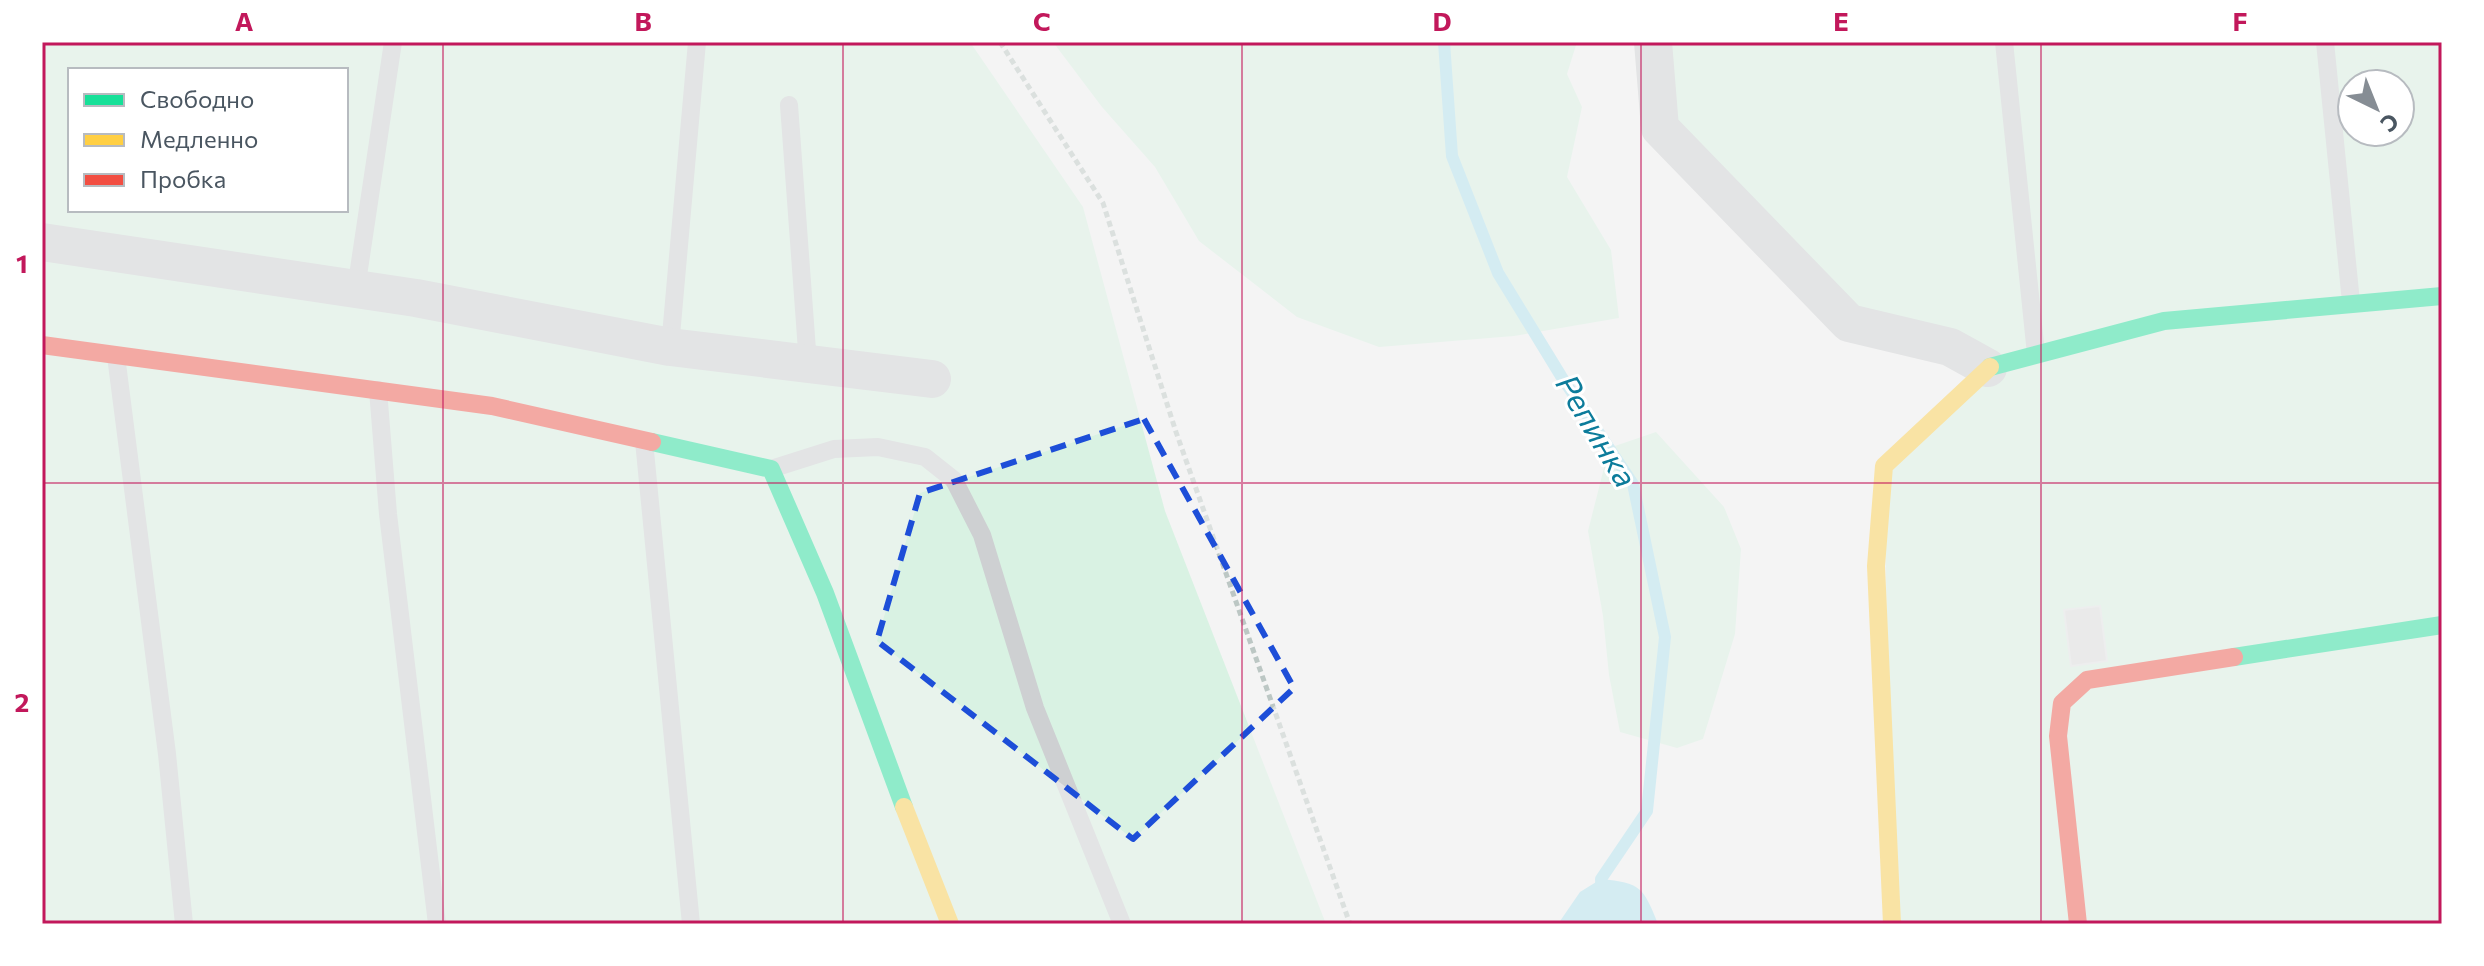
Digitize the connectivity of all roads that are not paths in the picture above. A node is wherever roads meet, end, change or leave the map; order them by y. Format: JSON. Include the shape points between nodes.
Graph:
{"nodes":[{"id":1,"x":393,"y":42,"type":"edge"},
{"id":2,"x":697,"y":42,"type":"edge"},
{"id":3,"x":1653,"y":42,"type":"edge"},
{"id":4,"x":2004,"y":42,"type":"edge"},
{"id":5,"x":2325,"y":42,"type":"edge"},
{"id":6,"x":789,"y":105,"type":"dead end"},
{"id":7,"x":42,"y":242,"type":"edge"},
{"id":8,"x":356,"y":289,"type":"junction"},
{"id":9,"x":2442,"y":296,"type":"edge"},
{"id":10,"x":2351,"y":302,"type":"junction"},
{"id":11,"x":42,"y":345,"type":"edge"},
{"id":12,"x":670,"y":347,"type":"junction"},
{"id":13,"x":2036,"y":354,"type":"junction"},
{"id":14,"x":116,"y":356,"type":"junction"},
{"id":15,"x":808,"y":364,"type":"junction"},
{"id":16,"x":1988,"y":368,"type":"junction"},
{"id":17,"x":932,"y":379,"type":"dead end"},
{"id":18,"x":378,"y":390,"type":"junction"},
{"id":19,"x":644,"y":440,"type":"junction"},
{"id":20,"x":771,"y":469,"type":"junction"},
{"id":21,"x":2442,"y":625,"type":"edge"},
{"id":22,"x":184,"y":924,"type":"edge"},
{"id":23,"x":437,"y":924,"type":"edge"},
{"id":24,"x":691,"y":924,"type":"edge"},
{"id":25,"x":950,"y":924,"type":"edge"},
{"id":26,"x":1122,"y":924,"type":"edge"},
{"id":27,"x":1892,"y":924,"type":"edge"},
{"id":28,"x":2078,"y":924,"type":"edge"}],
"edges":[{"from":1,"to":8,"type":"lane"},
{"from":2,"to":12,"type":"lane"},
{"from":3,"to":16,"type":"street","via":[[1660,128],[1849,323],[1950,347]]},
{"from":4,"to":13,"type":"lane"},
{"from":5,"to":10,"type":"lane"},
{"from":6,"to":15,"type":"lane"},
{"from":7,"to":8,"type":"street"},
{"from":8,"to":12,"type":"street"},
{"from":9,"to":10,"type":"street"},
{"from":10,"to":13,"type":"street","via":[[2164,321]]},
{"from":11,"to":14,"type":"street"},
{"from":12,"to":15,"type":"street"},
{"from":13,"to":16,"type":"street"},
{"from":14,"to":18,"type":"street"},
{"from":14,"to":22,"type":"lane"},
{"from":15,"to":17,"type":"street"},
{"from":16,"to":27,"type":"street","via":[[1884,466],[1876,566]]},
{"from":18,"to":19,"type":"street","via":[[492,406]]},
{"from":18,"to":23,"type":"lane"},
{"from":19,"to":20,"type":"street"},
{"from":19,"to":24,"type":"lane"},
{"from":20,"to":25,"type":"street","via":[[825,593]]},
{"from":20,"to":26,"type":"lane","via":[[834,449],[878,447],[925,457],[954,480],[982,535],[1035,708]]},
{"from":21,"to":28,"type":"street","via":[[2087,680],[2062,703],[2058,736]]}]}
